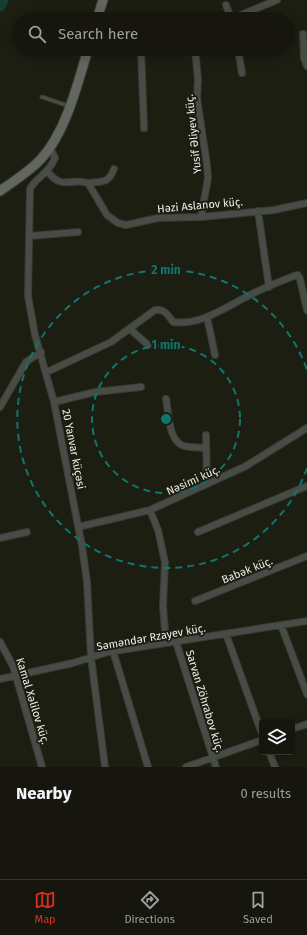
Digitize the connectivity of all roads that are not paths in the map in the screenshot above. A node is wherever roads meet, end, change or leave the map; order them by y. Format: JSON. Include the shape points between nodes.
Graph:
{"nodes":[{"id":1,"x":103,"y":0,"type":"edge"},
{"id":2,"x":277,"y":0,"type":"edge"},
{"id":3,"x":226,"y":5,"type":"dead end"},
{"id":4,"x":99,"y":12,"type":"edge"},
{"id":5,"x":228,"y":12,"type":"edge"},
{"id":6,"x":248,"y":12,"type":"edge"},
{"id":7,"x":303,"y":34,"type":"dead end"},
{"id":8,"x":86,"y":56,"type":"edge"},
{"id":9,"x":141,"y":56,"type":"edge"},
{"id":10,"x":195,"y":56,"type":"edge"},
{"id":11,"x":239,"y":56,"type":"edge"},
{"id":12,"x":307,"y":66,"type":"edge"},
{"id":13,"x":242,"y":73,"type":"dead end"},
{"id":14,"x":42,"y":97,"type":"dead end"},
{"id":15,"x":69,"y":106,"type":"junction"},
{"id":16,"x":144,"y":128,"type":"dead end"},
{"id":17,"x":50,"y":148,"type":"junction"},
{"id":18,"x":114,"y":168,"type":"dead end"},
{"id":19,"x":48,"y":172,"type":"junction"},
{"id":20,"x":88,"y":184,"type":"junction"},
{"id":21,"x":0,"y":191,"type":"edge"},
{"id":22,"x":307,"y":203,"type":"edge"},
{"id":23,"x":258,"y":211,"type":"junction"},
{"id":24,"x":201,"y":217,"type":"junction"},
{"id":25,"x":78,"y":232,"type":"dead end"},
{"id":26,"x":30,"y":236,"type":"junction"},
{"id":27,"x":269,"y":287,"type":"junction"},
{"id":28,"x":307,"y":310,"type":"edge"},
{"id":29,"x":207,"y":317,"type":"junction"},
{"id":30,"x":130,"y":329,"type":"junction"},
{"id":31,"x":148,"y":345,"type":"dead end"},
{"id":32,"x":40,"y":352,"type":"junction"},
{"id":33,"x":215,"y":355,"type":"dead end"},
{"id":34,"x":46,"y":372,"type":"junction"},
{"id":35,"x":141,"y":387,"type":"dead end"},
{"id":36,"x":166,"y":399,"type":"dead end"},
{"id":37,"x":54,"y":402,"type":"junction"},
{"id":38,"x":0,"y":407,"type":"edge"},
{"id":39,"x":307,"y":428,"type":"edge"},
{"id":40,"x":206,"y":435,"type":"dead end"},
{"id":41,"x":206,"y":448,"type":"junction"},
{"id":42,"x":207,"y":484,"type":"junction"},
{"id":43,"x":307,"y":486,"type":"edge"},
{"id":44,"x":150,"y":510,"type":"junction"},
{"id":45,"x":78,"y":527,"type":"junction"},
{"id":46,"x":27,"y":532,"type":"dead end"},
{"id":47,"x":198,"y":532,"type":"dead end"},
{"id":48,"x":0,"y":538,"type":"edge"},
{"id":49,"x":307,"y":556,"type":"edge"},
{"id":50,"x":195,"y":602,"type":"dead end"},
{"id":51,"x":307,"y":621,"type":"edge"},
{"id":52,"x":281,"y":626,"type":"junction"},
{"id":53,"x":226,"y":634,"type":"junction"},
{"id":54,"x":0,"y":642,"type":"edge"},
{"id":55,"x":176,"y":642,"type":"junction"},
{"id":56,"x":166,"y":643,"type":"junction"},
{"id":57,"x":113,"y":651,"type":"junction"},
{"id":58,"x":91,"y":657,"type":"junction"},
{"id":59,"x":16,"y":676,"type":"junction"},
{"id":60,"x":0,"y":679,"type":"edge"},
{"id":61,"x":307,"y":694,"type":"edge"},
{"id":62,"x":307,"y":724,"type":"edge"},
{"id":63,"x":259,"y":726,"type":"edge"},
{"id":64,"x":295,"y":728,"type":"edge"},
{"id":65,"x":259,"y":741,"type":"edge"},
{"id":66,"x":270,"y":755,"type":"edge"},
{"id":67,"x":212,"y":758,"type":"junction"},
{"id":68,"x":42,"y":767,"type":"edge"},
{"id":69,"x":105,"y":767,"type":"edge"},
{"id":70,"x":148,"y":767,"type":"edge"},
{"id":71,"x":186,"y":767,"type":"edge"},
{"id":72,"x":216,"y":767,"type":"edge"},
{"id":73,"x":274,"y":767,"type":"edge"}],
"edges":[{"from":1,"to":4,"type":"main road"},
{"from":2,"to":6,"type":"street"},
{"from":3,"to":5,"type":"street"},
{"from":7,"to":12,"type":"street"},
{"from":8,"to":15,"type":"main road"},
{"from":9,"to":16,"type":"street"},
{"from":10,"to":24,"type":"street","name":"Yusif Əliyev küç.","via":[[208,178]]},
{"from":11,"to":13,"type":"street"},
{"from":14,"to":15,"type":"lane"},
{"from":15,"to":17,"type":"main road"},
{"from":17,"to":19,"type":"street","via":[[55,158]]},
{"from":17,"to":21,"type":"main road","via":[[36,164]]},
{"from":18,"to":20,"type":"street","via":[[107,181]]},
{"from":19,"to":20,"type":"street","via":[[60,182]]},
{"from":19,"to":26,"type":"street","name":"20 Yanvar küçəsi","via":[[30,189]]},
{"from":20,"to":24,"type":"street","name":"Həzi Aslanov küç.","via":[[101,208],[118,223],[126,225],[158,218]]},
{"from":22,"to":23,"type":"street","name":"Həzi Aslanov küç."},
{"from":23,"to":24,"type":"street","name":"Həzi Aslanov küç."},
{"from":23,"to":27,"type":"street"},
{"from":25,"to":26,"type":"street"},
{"from":26,"to":32,"type":"street","name":"20 Yanvar küçəsi","via":[[28,296]]},
{"from":27,"to":28,"type":"street","via":[[298,275]]},
{"from":27,"to":29,"type":"street"},
{"from":29,"to":30,"type":"street","via":[[173,322],[160,309]]},
{"from":29,"to":33,"type":"street"},
{"from":30,"to":31,"type":"street"},
{"from":30,"to":34,"type":"street","via":[[111,342]]},
{"from":32,"to":34,"type":"street","name":"20 Yanvar küçəsi"},
{"from":32,"to":38,"type":"street","via":[[26,362]]},
{"from":34,"to":37,"type":"street","name":"20 Yanvar küçəsi"},
{"from":35,"to":37,"type":"street","via":[[95,392]]},
{"from":36,"to":41,"type":"street","via":[[175,440],[184,446]]},
{"from":37,"to":45,"type":"street","name":"20 Yanvar küçəsi"},
{"from":39,"to":42,"type":"street","name":"Nəsimi küç.","via":[[246,466]]},
{"from":40,"to":41,"type":"street"},
{"from":41,"to":42,"type":"street"},
{"from":42,"to":44,"type":"street","name":"Nəsimi küç."},
{"from":43,"to":47,"type":"street"},
{"from":44,"to":45,"type":"street","name":"Nəsimi küç."},
{"from":44,"to":56,"type":"street","via":[[164,557],[163,606]]},
{"from":45,"to":58,"type":"street","name":"20 Yanvar küçəsi","via":[[87,582]]},
{"from":46,"to":48,"type":"street"},
{"from":49,"to":50,"type":"street","name":"Babək küç."},
{"from":51,"to":52,"type":"street","name":"Səməndər Rzayev küç."},
{"from":52,"to":53,"type":"street","name":"Səməndər Rzayev küç."},
{"from":52,"to":61,"type":"street"},
{"from":53,"to":55,"type":"street","name":"Səməndər Rzayev küç."},
{"from":53,"to":63,"type":"street"},
{"from":54,"to":59,"type":"street","name":"Kamal Xəlilov küç."},
{"from":55,"to":56,"type":"street","name":"Səməndər Rzayev küç."},
{"from":55,"to":67,"type":"street","name":"Sarvan Zöhrabov küç."},
{"from":56,"to":57,"type":"street","name":"Səməndər Rzayev küç."},
{"from":57,"to":58,"type":"street","name":"Səməndər Rzayev küç."},
{"from":57,"to":70,"type":"street"},
{"from":58,"to":59,"type":"street","name":"Səməndər Rzayev küç."},
{"from":58,"to":69,"type":"street","name":"20 Yanvar küçəsi"},
{"from":59,"to":60,"type":"street","name":"Səməndər Rzayev küç."},
{"from":59,"to":68,"type":"street","name":"Kamal Xəlilov küç."},
{"from":62,"to":64,"type":"street"},
{"from":65,"to":67,"type":"street"},
{"from":66,"to":73,"type":"street"},
{"from":67,"to":71,"type":"street"},
{"from":67,"to":72,"type":"street","name":"Sarvan Zöhrabov küç."}]}
